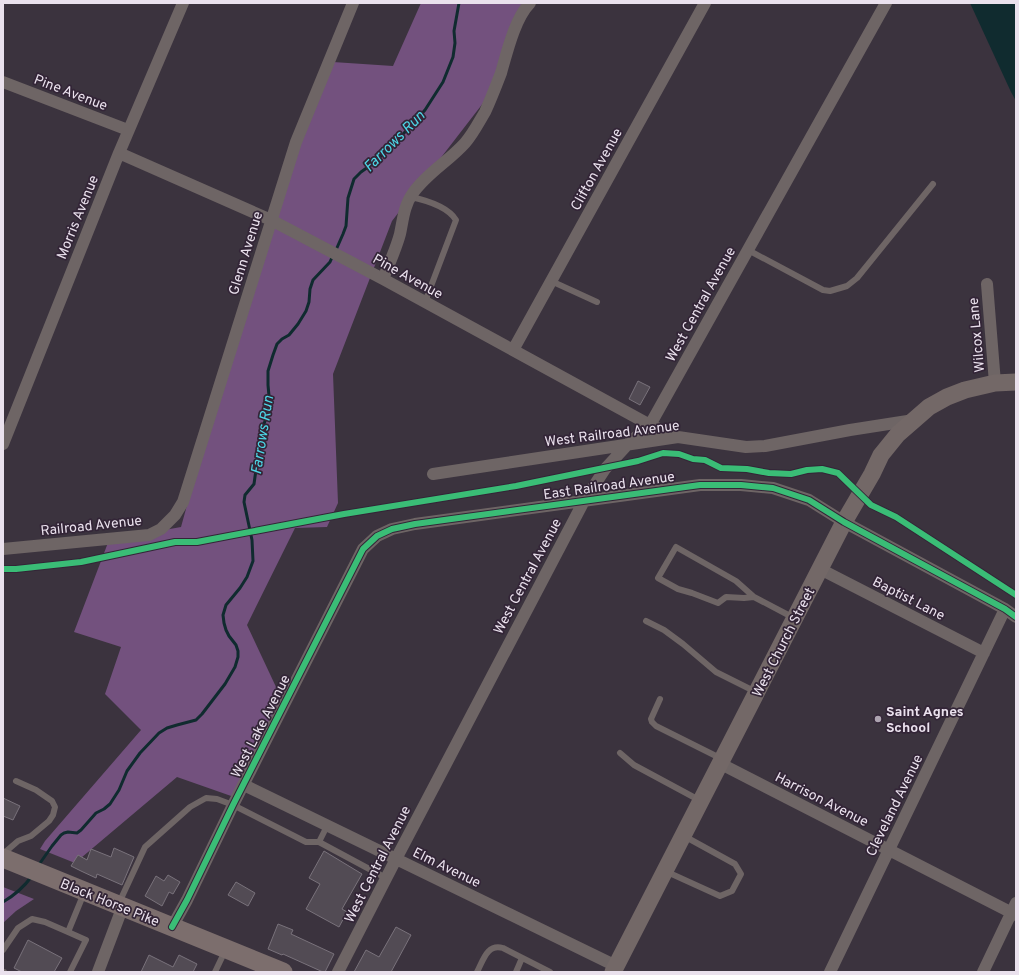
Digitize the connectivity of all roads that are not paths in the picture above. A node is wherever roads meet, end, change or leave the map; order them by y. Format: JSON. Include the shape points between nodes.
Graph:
{"nodes":[{"id":1,"x":182,"y":3,"type":"edge"},
{"id":2,"x":353,"y":3,"type":"edge"},
{"id":3,"x":530,"y":3,"type":"edge"},
{"id":4,"x":706,"y":3,"type":"edge"},
{"id":5,"x":886,"y":3,"type":"edge"},
{"id":6,"x":3,"y":82,"type":"edge"},
{"id":7,"x":128,"y":130,"type":"junction"},
{"id":8,"x":119,"y":153,"type":"junction"},
{"id":9,"x":933,"y":184,"type":"dead end"},
{"id":10,"x":410,"y":197,"type":"junction"},
{"id":11,"x":271,"y":220,"type":"junction"},
{"id":12,"x":748,"y":250,"type":"junction"},
{"id":13,"x":383,"y":279,"type":"junction"},
{"id":14,"x":551,"y":281,"type":"junction"},
{"id":15,"x":986,"y":284,"type":"dead end"},
{"id":16,"x":425,"y":302,"type":"junction"},
{"id":17,"x":597,"y":302,"type":"dead end"},
{"id":18,"x":513,"y":350,"type":"junction"},
{"id":19,"x":1016,"y":382,"type":"edge"},
{"id":20,"x":995,"y":383,"type":"junction"},
{"id":21,"x":914,"y":420,"type":"junction"},
{"id":22,"x":650,"y":425,"type":"junction"},
{"id":23,"x":678,"y":436,"type":"junction"},
{"id":24,"x":3,"y":444,"type":"edge"},
{"id":25,"x":628,"y":444,"type":"junction"},
{"id":26,"x":433,"y":474,"type":"dead end"},
{"id":27,"x":584,"y":501,"type":"junction"},
{"id":28,"x":175,"y":515,"type":"joint"},
{"id":29,"x":844,"y":522,"type":"junction"},
{"id":30,"x":373,"y":540,"type":"joint"},
{"id":31,"x":3,"y":549,"type":"edge"},
{"id":32,"x":820,"y":569,"type":"junction"},
{"id":33,"x":754,"y":597,"type":"junction"},
{"id":34,"x":1005,"y":608,"type":"junction"},
{"id":35,"x":1016,"y":617,"type":"edge"},
{"id":36,"x":795,"y":619,"type":"junction"},
{"id":37,"x":646,"y":621,"type":"dead end"},
{"id":38,"x":984,"y":653,"type":"junction"},
{"id":39,"x":757,"y":693,"type":"junction"},
{"id":40,"x":660,"y":699,"type":"dead end"},
{"id":41,"x":620,"y":753,"type":"dead end"},
{"id":42,"x":722,"y":762,"type":"junction"},
{"id":43,"x":16,"y":781,"type":"dead end"},
{"id":44,"x":244,"y":785,"type":"junction"},
{"id":45,"x":702,"y":801,"type":"junction"},
{"id":46,"x":233,"y":806,"type":"junction"},
{"id":47,"x":327,"y":826,"type":"junction"},
{"id":48,"x":684,"y":836,"type":"junction"},
{"id":49,"x":319,"y":842,"type":"junction"},
{"id":50,"x":889,"y":850,"type":"junction"},
{"id":51,"x":3,"y":854,"type":"edge"},
{"id":52,"x":3,"y":858,"type":"edge"},
{"id":53,"x":396,"y":859,"type":"junction"},
{"id":54,"x":665,"y":871,"type":"junction"},
{"id":55,"x":386,"y":878,"type":"junction"},
{"id":56,"x":85,"y":892,"type":"junction"},
{"id":57,"x":120,"y":905,"type":"junction"},
{"id":58,"x":1015,"y":910,"type":"edge"},
{"id":59,"x":172,"y":927,"type":"junction"},
{"id":60,"x":68,"y":932,"type":"junction"},
{"id":61,"x":226,"y":949,"type":"junction"},
{"id":62,"x":3,"y":950,"type":"edge"},
{"id":63,"x":522,"y":958,"type":"junction"},
{"id":64,"x":615,"y":969,"type":"edge"},
{"id":65,"x":70,"y":972,"type":"edge"},
{"id":66,"x":98,"y":972,"type":"edge"},
{"id":67,"x":215,"y":972,"type":"edge"},
{"id":68,"x":283,"y":972,"type":"edge"},
{"id":69,"x":338,"y":972,"type":"edge"},
{"id":70,"x":477,"y":972,"type":"edge"},
{"id":71,"x":516,"y":972,"type":"edge"},
{"id":72,"x":550,"y":972,"type":"edge"},
{"id":73,"x":830,"y":972,"type":"edge"},
{"id":74,"x":983,"y":972,"type":"edge"}],
"edges":[{"from":1,"to":7,"type":"street","name":"Morris Avenue"},
{"from":2,"to":11,"type":"street","name":"Glenn Avenue","via":[[296,142]]},
{"from":3,"to":10,"type":"street","via":[[517,24],[494,93],[474,131]]},
{"from":4,"to":14,"type":"street","name":"Clifton Avenue"},
{"from":5,"to":12,"type":"street","name":"West Central Avenue"},
{"from":6,"to":7,"type":"street","name":"Pine Avenue"},
{"from":7,"to":8,"type":"street","name":"Morris Avenue"},
{"from":8,"to":11,"type":"street","name":"Pine Avenue"},
{"from":8,"to":24,"type":"street","name":"Morris Avenue"},
{"from":9,"to":12,"type":"lane","via":[[857,278],[847,286],[823,290]]},
{"from":10,"to":13,"type":"street","via":[[400,235]]},
{"from":10,"to":16,"type":"lane","via":[[435,205],[454,216],[456,220]]},
{"from":11,"to":13,"type":"street","name":"Pine Avenue"},
{"from":11,"to":28,"type":"street","name":"Glenn Avenue","via":[[182,502]]},
{"from":12,"to":22,"type":"street","name":"West Central Avenue"},
{"from":13,"to":16,"type":"street","name":"Pine Avenue"},
{"from":14,"to":17,"type":"lane"},
{"from":14,"to":18,"type":"street","name":"Clifton Avenue"},
{"from":15,"to":20,"type":"street","name":"Wilcox Lane"},
{"from":16,"to":18,"type":"street","name":"Pine Avenue"},
{"from":18,"to":22,"type":"street","name":"Pine Avenue"},
{"from":19,"to":20,"type":"main road","name":"West Church Street"},
{"from":20,"to":21,"type":"main road","name":"West Church Street","via":[[947,397],[929,407]]},
{"from":21,"to":23,"type":"street","name":"West Railroad Avenue","via":[[765,446],[746,447]]},
{"from":21,"to":29,"type":"main road","name":"West Church Street","via":[[898,434],[881,455]]},
{"from":22,"to":23,"type":"street","name":"Pine Avenue"},
{"from":22,"to":25,"type":"street","name":"West Central Avenue"},
{"from":23,"to":25,"type":"street","name":"West Railroad Avenue"},
{"from":25,"to":26,"type":"street","name":"West Railroad Avenue"},
{"from":25,"to":27,"type":"street","name":"West Central Avenue","via":[[605,468]]},
{"from":27,"to":29,"type":"street","name":"East Railroad Avenue","via":[[700,485],[740,485],[773,488],[809,500]]},
{"from":27,"to":30,"type":"street","name":"East Railroad Avenue","via":[[415,524],[392,529]]},
{"from":27,"to":53,"type":"street","name":"West Central Avenue"},
{"from":28,"to":31,"type":"street","name":"Railroad Avenue","via":[[161,529],[149,535]]},
{"from":29,"to":32,"type":"main road","name":"West Church Street"},
{"from":29,"to":34,"type":"street","name":"East Railroad Avenue"},
{"from":30,"to":44,"type":"street","name":"West Lake Avenue","via":[[362,549]]},
{"from":32,"to":36,"type":"main road","name":"West Church Street"},
{"from":32,"to":38,"type":"street","name":"Baptist Lane"},
{"from":33,"to":33,"type":"lane","via":[[736,581],[676,547],[658,578],[678,589],[718,604],[726,597]]},
{"from":33,"to":36,"type":"lane"},
{"from":34,"to":35,"type":"street","name":"East Railroad Avenue"},
{"from":34,"to":38,"type":"street","name":"Cleveland Avenue"},
{"from":36,"to":39,"type":"main road","name":"West Church Street"},
{"from":37,"to":39,"type":"lane","via":[[677,639],[716,672]]},
{"from":38,"to":50,"type":"street","name":"Cleveland Avenue"},
{"from":39,"to":42,"type":"main road","name":"West Church Street"},
{"from":40,"to":42,"type":"lane","via":[[652,722]]},
{"from":41,"to":45,"type":"lane","via":[[634,765]]},
{"from":42,"to":45,"type":"main road","name":"West Church Street"},
{"from":42,"to":50,"type":"street","name":"Harrison Avenue"},
{"from":43,"to":51,"type":"lane","via":[[52,801],[55,808],[49,821],[40,829]]},
{"from":44,"to":46,"type":"street","name":"West Lake Avenue"},
{"from":44,"to":47,"type":"street","name":"Elm Avenue"},
{"from":45,"to":48,"type":"main road","name":"West Church Street"},
{"from":46,"to":49,"type":"lane","via":[[306,842]]},
{"from":46,"to":57,"type":"lane","via":[[217,799],[206,798],[190,807],[145,847]]},
{"from":46,"to":59,"type":"street","name":"West Lake Avenue"},
{"from":47,"to":49,"type":"lane"},
{"from":47,"to":53,"type":"street","name":"Elm Avenue"},
{"from":48,"to":54,"type":"main road","name":"West Church Street"},
{"from":48,"to":54,"type":"lane","via":[[735,864],[741,874],[732,891],[720,896]]},
{"from":49,"to":55,"type":"lane"},
{"from":50,"to":58,"type":"street","name":"Harrison Avenue"},
{"from":50,"to":73,"type":"street","name":"Cleveland Avenue"},
{"from":52,"to":56,"type":"main road","name":"Black Horse Pike"},
{"from":53,"to":55,"type":"street","name":"West Central Avenue"},
{"from":53,"to":64,"type":"street","name":"Elm Avenue"},
{"from":54,"to":64,"type":"main road","name":"West Church Street"},
{"from":55,"to":69,"type":"street","name":"West Central Avenue"},
{"from":56,"to":57,"type":"main road","name":"Black Horse Pike"},
{"from":56,"to":60,"type":"lane"},
{"from":57,"to":59,"type":"main road","name":"Black Horse Pike"},
{"from":57,"to":66,"type":"street"},
{"from":58,"to":74,"type":"street"},
{"from":59,"to":61,"type":"main road","name":"Black Horse Pike"},
{"from":60,"to":62,"type":"lane","via":[[32,919],[18,928]]},
{"from":60,"to":65,"type":"lane","via":[[86,940]]},
{"from":61,"to":67,"type":"lane"},
{"from":61,"to":68,"type":"main road","name":"Black Horse Pike"},
{"from":63,"to":70,"type":"lane","via":[[503,948],[495,947],[486,954]]},
{"from":63,"to":71,"type":"lane"},
{"from":63,"to":72,"type":"lane"}]}
